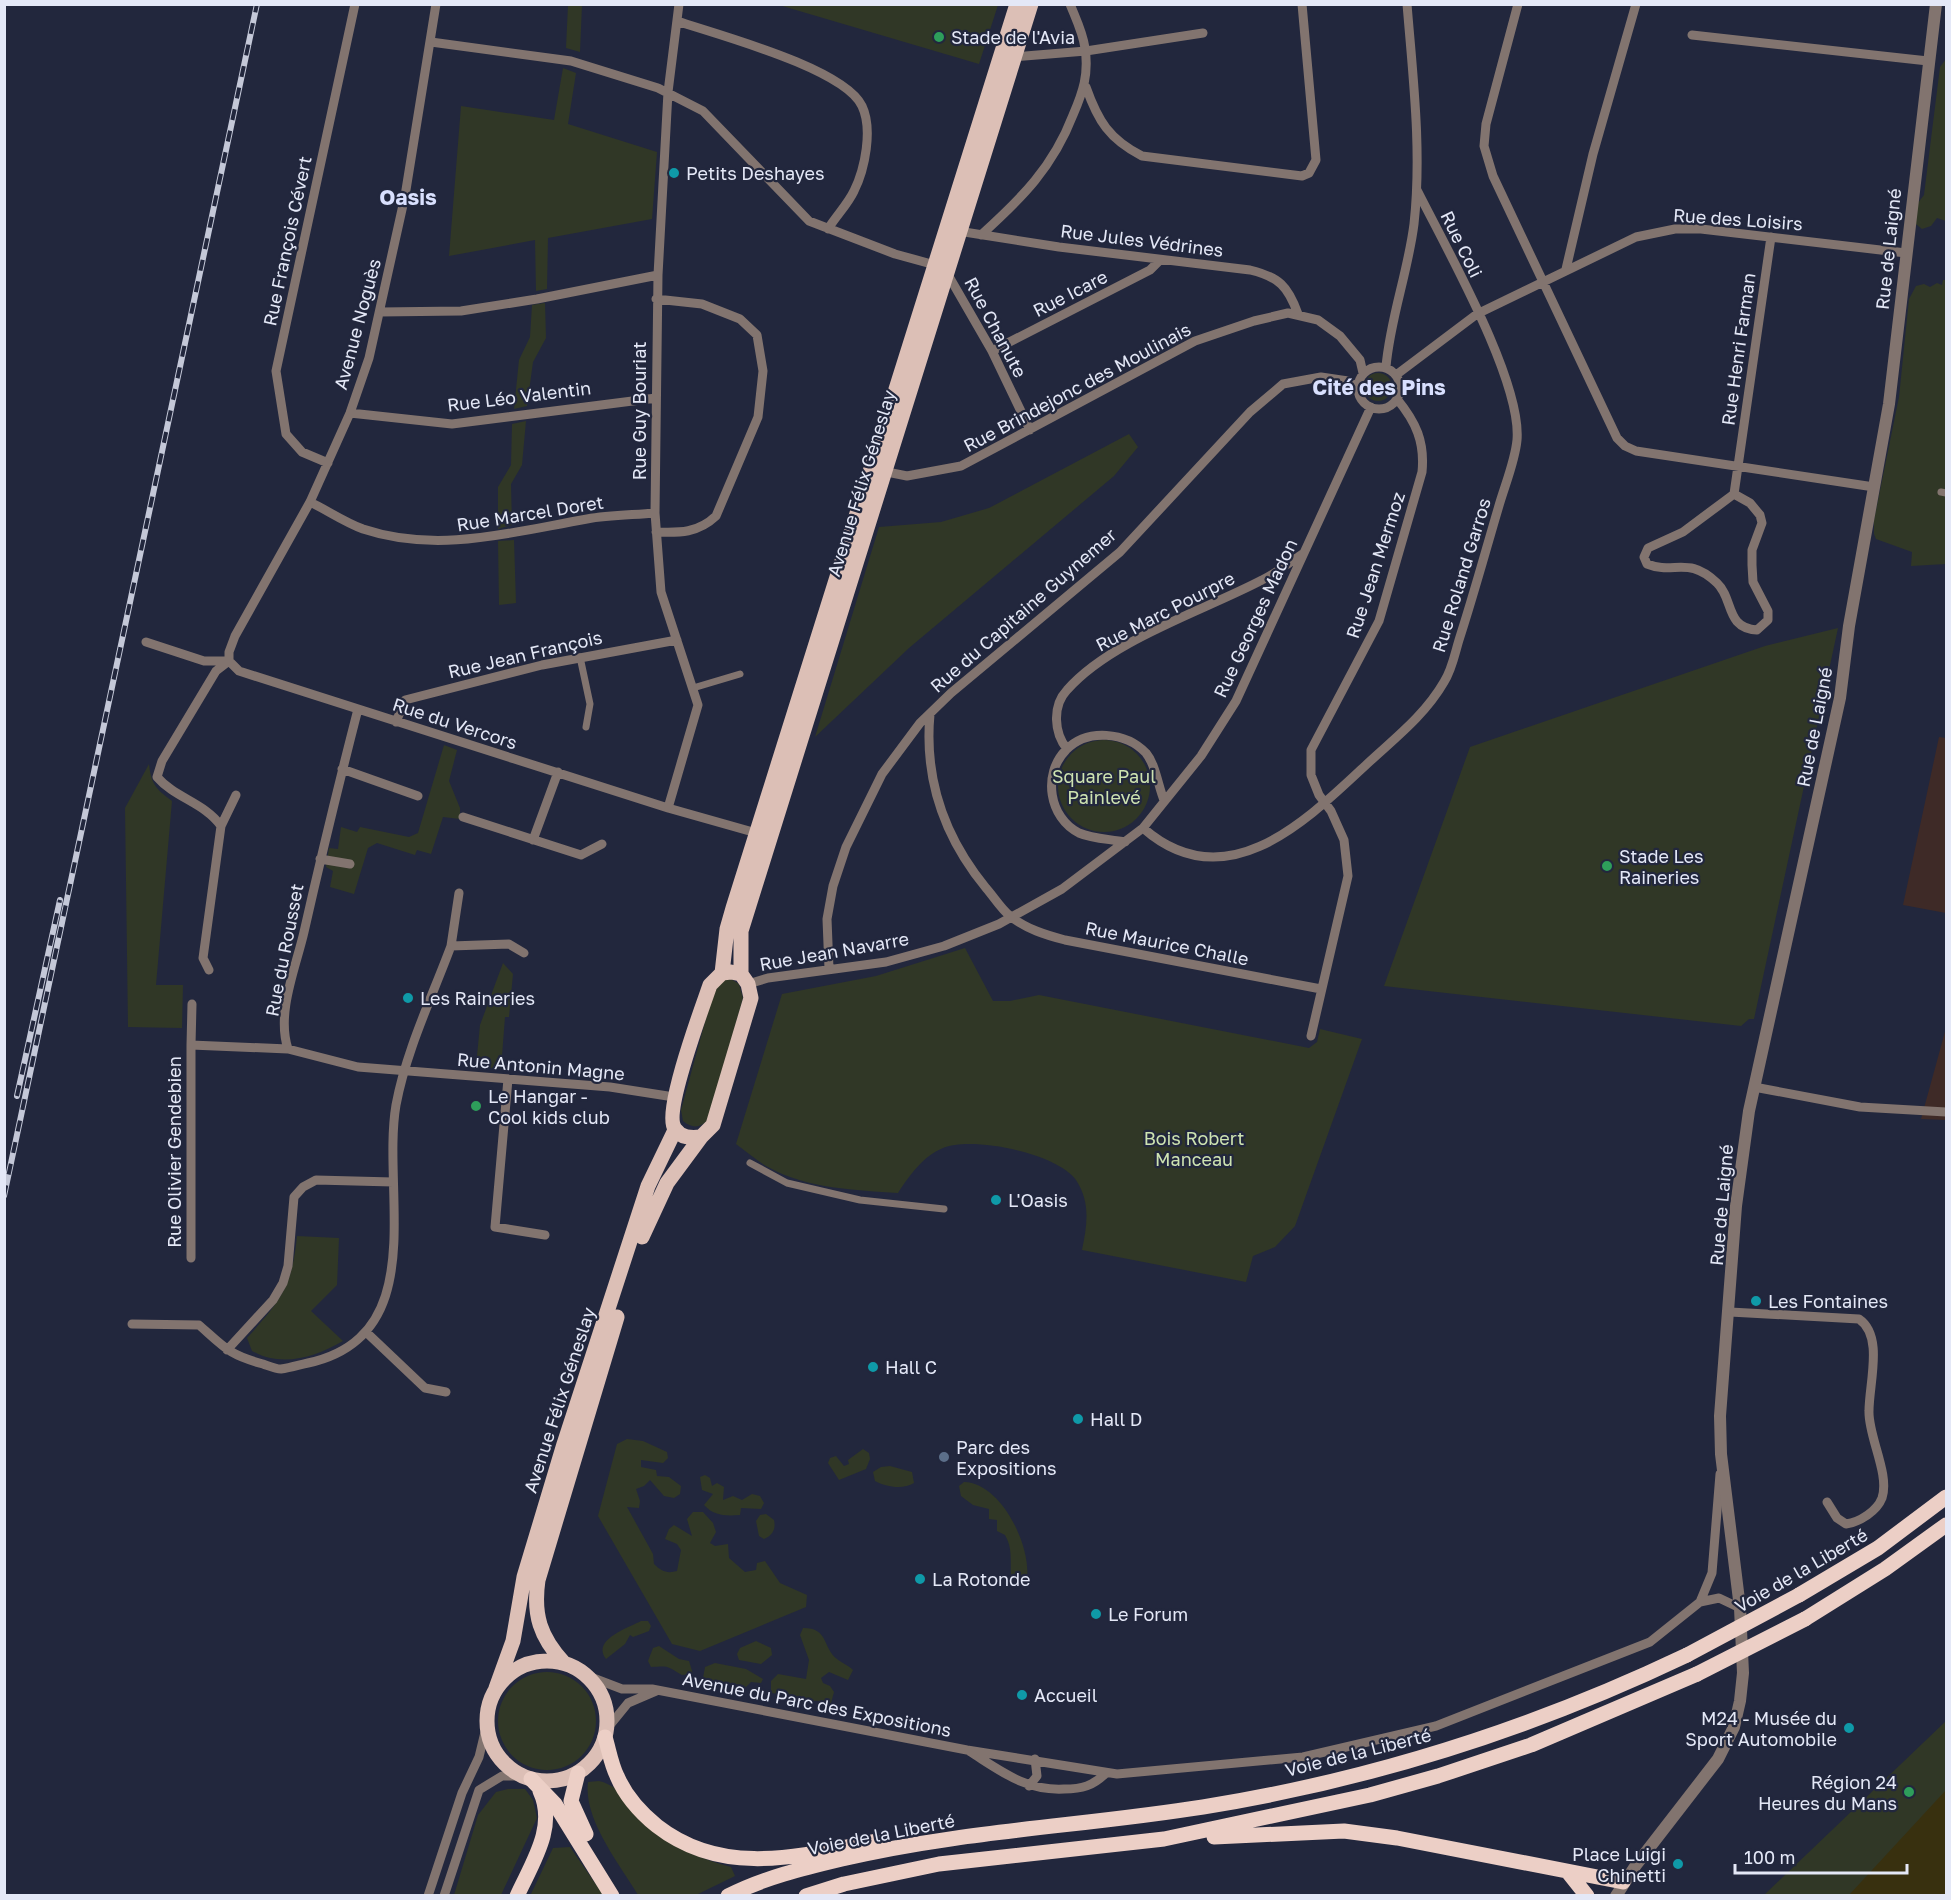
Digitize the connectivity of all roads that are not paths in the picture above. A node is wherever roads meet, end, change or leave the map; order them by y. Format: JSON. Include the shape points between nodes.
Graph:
{"nodes":[{"id":1,"x":355,"y":4,"type":"edge"},
{"id":2,"x":436,"y":4,"type":"edge"},
{"id":3,"x":679,"y":4,"type":"edge"},
{"id":4,"x":1017,"y":4,"type":"edge"},
{"id":5,"x":1031,"y":4,"type":"edge"},
{"id":6,"x":1070,"y":4,"type":"edge"},
{"id":7,"x":1302,"y":4,"type":"edge"},
{"id":8,"x":1407,"y":4,"type":"edge"},
{"id":9,"x":1518,"y":4,"type":"edge"},
{"id":10,"x":1636,"y":4,"type":"edge"},
{"id":11,"x":1936,"y":4,"type":"edge"},
{"id":12,"x":677,"y":21,"type":"junction"},
{"id":13,"x":1203,"y":33,"type":"dead end"},
{"id":14,"x":1692,"y":35,"type":"dead end"},
{"id":15,"x":431,"y":42,"type":"junction"},
{"id":16,"x":1086,"y":51,"type":"junction"},
{"id":17,"x":1008,"y":56,"type":"junction"},
{"id":18,"x":1928,"y":61,"type":"junction"},
{"id":19,"x":1086,"y":87,"type":"junction"},
{"id":20,"x":669,"y":92,"type":"junction"},
{"id":21,"x":1417,"y":190,"type":"junction"},
{"id":22,"x":828,"y":229,"type":"junction"},
{"id":23,"x":953,"y":230,"type":"junction"},
{"id":24,"x":981,"y":235,"type":"junction"},
{"id":25,"x":1771,"y":237,"type":"junction"},
{"id":26,"x":1906,"y":253,"type":"junction"},
{"id":27,"x":1160,"y":260,"type":"junction"},
{"id":28,"x":941,"y":269,"type":"junction"},
{"id":29,"x":1566,"y":269,"type":"junction"},
{"id":30,"x":657,"y":275,"type":"junction"},
{"id":31,"x":1542,"y":281,"type":"junction"},
{"id":32,"x":657,"y":299,"type":"junction"},
{"id":33,"x":380,"y":312,"type":"junction"},
{"id":34,"x":1298,"y":314,"type":"junction"},
{"id":35,"x":1477,"y":314,"type":"junction"},
{"id":36,"x":992,"y":351,"type":"junction"},
{"id":37,"x":1386,"y":368,"type":"junction"},
{"id":38,"x":1363,"y":373,"type":"junction"},
{"id":39,"x":1396,"y":375,"type":"junction"},
{"id":40,"x":1357,"y":387,"type":"junction"},
{"id":41,"x":656,"y":398,"type":"junction"},
{"id":42,"x":1397,"y":399,"type":"junction"},
{"id":43,"x":1371,"y":407,"type":"junction"},
{"id":44,"x":350,"y":413,"type":"junction"},
{"id":45,"x":1030,"y":430,"type":"junction"},
{"id":46,"x":328,"y":463,"type":"junction"},
{"id":47,"x":1737,"y":466,"type":"junction"},
{"id":48,"x":878,"y":469,"type":"junction"},
{"id":49,"x":1874,"y":487,"type":"junction"},
{"id":50,"x":1734,"y":494,"type":"junction"},
{"id":51,"x":310,"y":502,"type":"junction"},
{"id":52,"x":655,"y":513,"type":"junction"},
{"id":53,"x":656,"y":532,"type":"junction"},
{"id":54,"x":1305,"y":552,"type":"junction"},
{"id":55,"x":677,"y":640,"type":"junction"},
{"id":56,"x":146,"y":642,"type":"dead end"},
{"id":57,"x":580,"y":657,"type":"junction"},
{"id":58,"x":229,"y":661,"type":"junction"},
{"id":59,"x":740,"y":674,"type":"dead end"},
{"id":60,"x":693,"y":688,"type":"junction"},
{"id":61,"x":358,"y":709,"type":"junction"},
{"id":62,"x":930,"y":714,"type":"junction"},
{"id":63,"x":396,"y":722,"type":"junction"},
{"id":64,"x":586,"y":727,"type":"dead end"},
{"id":65,"x":1067,"y":749,"type":"junction"},
{"id":66,"x":342,"y":769,"type":"junction"},
{"id":67,"x":558,"y":772,"type":"junction"},
{"id":68,"x":236,"y":795,"type":"dead end"},
{"id":69,"x":418,"y":796,"type":"dead end"},
{"id":70,"x":1164,"y":800,"type":"junction"},
{"id":71,"x":1325,"y":804,"type":"junction"},
{"id":72,"x":668,"y":808,"type":"junction"},
{"id":73,"x":463,"y":817,"type":"dead end"},
{"id":74,"x":221,"y":826,"type":"junction"},
{"id":75,"x":1143,"y":828,"type":"junction"},
{"id":76,"x":764,"y":835,"type":"junction"},
{"id":77,"x":533,"y":840,"type":"junction"},
{"id":78,"x":1125,"y":842,"type":"junction"},
{"id":79,"x":602,"y":844,"type":"dead end"},
{"id":80,"x":320,"y":859,"type":"junction"},
{"id":81,"x":350,"y":864,"type":"dead end"},
{"id":82,"x":459,"y":893,"type":"dead end"},
{"id":83,"x":1011,"y":917,"type":"junction"},
{"id":84,"x":451,"y":946,"type":"junction"},
{"id":85,"x":524,"y":953,"type":"dead end"},
{"id":86,"x":829,"y":969,"type":"junction"},
{"id":87,"x":209,"y":970,"type":"dead end"},
{"id":88,"x":722,"y":973,"type":"junction"},
{"id":89,"x":744,"y":979,"type":"junction"},
{"id":90,"x":1321,"y":989,"type":"junction"},
{"id":91,"x":192,"y":1004,"type":"dead end"},
{"id":92,"x":1311,"y":1036,"type":"dead end"},
{"id":93,"x":190,"y":1045,"type":"junction"},
{"id":94,"x":288,"y":1049,"type":"junction"},
{"id":95,"x":404,"y":1071,"type":"junction"},
{"id":96,"x":508,"y":1079,"type":"junction"},
{"id":97,"x":1754,"y":1087,"type":"junction"},
{"id":98,"x":674,"y":1097,"type":"junction"},
{"id":99,"x":1947,"y":1112,"type":"edge"},
{"id":100,"x":675,"y":1130,"type":"junction"},
{"id":101,"x":700,"y":1137,"type":"junction"},
{"id":102,"x":750,"y":1163,"type":"dead end"},
{"id":103,"x":393,"y":1182,"type":"junction"},
{"id":104,"x":944,"y":1209,"type":"dead end"},
{"id":105,"x":545,"y":1235,"type":"dead end"},
{"id":106,"x":191,"y":1258,"type":"dead end"},
{"id":107,"x":1730,"y":1312,"type":"junction"},
{"id":108,"x":132,"y":1324,"type":"dead end"},
{"id":109,"x":366,"y":1332,"type":"junction"},
{"id":110,"x":227,"y":1350,"type":"junction"},
{"id":111,"x":446,"y":1392,"type":"dead end"},
{"id":112,"x":1721,"y":1454,"type":"junction"},
{"id":113,"x":1947,"y":1497,"type":"edge"},
{"id":114,"x":1827,"y":1502,"type":"dead end"},
{"id":115,"x":1947,"y":1525,"type":"edge"},
{"id":116,"x":1700,"y":1602,"type":"junction"},
{"id":117,"x":1740,"y":1608,"type":"junction"},
{"id":118,"x":564,"y":1663,"type":"junction"},
{"id":119,"x":588,"y":1677,"type":"junction"},
{"id":120,"x":496,"y":1688,"type":"junction"},
{"id":121,"x":661,"y":1691,"type":"junction"},
{"id":122,"x":486,"y":1728,"type":"junction"},
{"id":123,"x":606,"y":1734,"type":"junction"},
{"id":124,"x":967,"y":1750,"type":"junction"},
{"id":125,"x":1035,"y":1759,"type":"junction"},
{"id":126,"x":578,"y":1773,"type":"junction"},
{"id":127,"x":1106,"y":1773,"type":"junction"},
{"id":128,"x":526,"y":1778,"type":"junction"},
{"id":129,"x":1029,"y":1786,"type":"junction"},
{"id":130,"x":1008,"y":1831,"type":"junction"},
{"id":131,"x":1164,"y":1839,"type":"junction"},
{"id":132,"x":1568,"y":1872,"type":"junction"},
{"id":133,"x":1620,"y":1889,"type":"edge"},
{"id":134,"x":428,"y":1896,"type":"edge"},
{"id":135,"x":444,"y":1896,"type":"edge"},
{"id":136,"x":517,"y":1896,"type":"edge"},
{"id":137,"x":612,"y":1896,"type":"edge"},
{"id":138,"x":623,"y":1896,"type":"edge"},
{"id":139,"x":728,"y":1896,"type":"edge"},
{"id":140,"x":806,"y":1896,"type":"edge"},
{"id":141,"x":1587,"y":1896,"type":"edge"}],
"edges":[{"from":1,"to":46,"type":"street","name":"Rue François Cévert","via":[[276,371],[286,434],[302,452]]},
{"from":2,"to":15,"type":"street","name":"Avenue Noguès"},
{"from":3,"to":12,"type":"street","name":"Rue Guy Bouriat"},
{"from":4,"to":17,"type":"main road","name":"Avenue Félix Géneslay"},
{"from":5,"to":17,"type":"main road","name":"Avenue Félix Géneslay"},
{"from":6,"to":16,"type":"street"},
{"from":7,"to":19,"type":"street","via":[[1316,160],[1309,173],[1294,177],[1142,156],[1103,127]]},
{"from":8,"to":21,"type":"street","via":[[1418,149]]},
{"from":9,"to":31,"type":"street","via":[[1486,124],[1484,146],[1492,176]]},
{"from":10,"to":29,"type":"street","via":[[1593,154]]},
{"from":11,"to":18,"type":"street","name":"Rue de Laigné"},
{"from":12,"to":20,"type":"street","name":"Rue Guy Bouriat"},
{"from":12,"to":22,"type":"street","via":[[779,55],[844,85],[862,106],[868,143],[855,190]]},
{"from":13,"to":16,"type":"street"},
{"from":14,"to":18,"type":"street"},
{"from":15,"to":20,"type":"street","via":[[571,61]]},
{"from":15,"to":33,"type":"street","name":"Avenue Noguès","via":[[405,196]]},
{"from":16,"to":17,"type":"street"},
{"from":16,"to":19,"type":"street"},
{"from":17,"to":23,"type":"main road","name":"Avenue Félix Géneslay"},
{"from":18,"to":26,"type":"street","name":"Rue de Laigné"},
{"from":19,"to":24,"type":"street","via":[[1051,163],[1031,188]]},
{"from":20,"to":22,"type":"street","via":[[703,111],[790,204],[809,221]]},
{"from":20,"to":30,"type":"street","name":"Rue Guy Bouriat"},
{"from":21,"to":35,"type":"street","name":"Rue Coli"},
{"from":21,"to":37,"type":"street","via":[[1404,284]]},
{"from":22,"to":28,"type":"street"},
{"from":23,"to":24,"type":"street","name":"Rue Jules Védrines"},
{"from":23,"to":28,"type":"main road","name":"Avenue Félix Géneslay"},
{"from":24,"to":27,"type":"street","name":"Rue Jules Védrines"},
{"from":25,"to":26,"type":"street","name":"Rue des Loisirs"},
{"from":25,"to":29,"type":"street","name":"Rue des Loisirs","via":[[1701,229],[1659,231],[1636,237]]},
{"from":25,"to":47,"type":"street","name":"Rue Henri Farman"},
{"from":26,"to":49,"type":"street","name":"Rue de Laigné"},
{"from":27,"to":34,"type":"street","name":"Rue Jules Védrines","via":[[1274,275],[1288,291]]},
{"from":27,"to":36,"type":"street","name":"Rue Icare","via":[[1150,270]]},
{"from":28,"to":36,"type":"street","name":"Rue Chanute"},
{"from":28,"to":48,"type":"main road","name":"Avenue Félix Géneslay"},
{"from":29,"to":31,"type":"street","name":"Rue des Loisirs"},
{"from":30,"to":32,"type":"street","name":"Rue Guy Bouriat"},
{"from":30,"to":33,"type":"street","via":[[461,311]]},
{"from":31,"to":35,"type":"street","name":"Rue des Loisirs"},
{"from":31,"to":47,"type":"street","via":[[1601,407],[1625,446]]},
{"from":32,"to":41,"type":"street","name":"Rue Guy Bouriat"},
{"from":32,"to":53,"type":"street","via":[[702,304],[740,319],[757,335],[763,371],[758,417],[716,516],[704,527],[683,533]]},
{"from":33,"to":44,"type":"street","name":"Avenue Noguès"},
{"from":34,"to":38,"type":"street","name":"Rue Brindejonc des Moulinais","via":[[1318,320],[1340,336],[1360,360]]},
{"from":34,"to":45,"type":"street","name":"Rue Brindejonc des Moulinais","via":[[1254,321],[1195,341]]},
{"from":35,"to":39,"type":"street","name":"Rue des Loisirs"},
{"from":35,"to":71,"type":"street","name":"Rue Roland Garros","via":[[1516,409],[1517,440],[1471,605],[1446,680],[1424,712]]},
{"from":36,"to":45,"type":"street","name":"Rue Chanute"},
{"from":37,"to":38,"type":"street","via":[[1374,367]]},
{"from":37,"to":39,"type":"street"},
{"from":38,"to":40,"type":"street"},
{"from":39,"to":42,"type":"street","via":[[1400,383]]},
{"from":40,"to":43,"type":"street","via":[[1361,400]]},
{"from":40,"to":62,"type":"street","name":"Rue du Capitaine Guynemer","via":[[1348,381],[1321,377],[1283,384],[1250,412],[1120,552]]},
{"from":41,"to":44,"type":"street","name":"Rue Léo Valentin","via":[[453,424]]},
{"from":41,"to":52,"type":"street","name":"Rue Guy Bouriat"},
{"from":42,"to":43,"type":"street","via":[[1382,409]]},
{"from":42,"to":71,"type":"street","name":"Rue Jean Mermoz","via":[[1419,432],[1424,454],[1422,472],[1379,621],[1311,750],[1311,775]]},
{"from":43,"to":54,"type":"street","name":"Rue Georges Madon"},
{"from":44,"to":46,"type":"street","name":"Avenue Noguès"},
{"from":45,"to":48,"type":"street","name":"Rue Brindejonc des Moulinais","via":[[961,466],[907,476]]},
{"from":46,"to":51,"type":"street","name":"Avenue Noguès"},
{"from":47,"to":49,"type":"street"},
{"from":47,"to":50,"type":"street","name":"Rue Henri Farman"},
{"from":48,"to":76,"type":"main road","name":"Avenue Félix Géneslay"},
{"from":49,"to":97,"type":"street","name":"Rue de Laigné","via":[[1840,698]]},
{"from":50,"to":50,"type":"street","via":[[1761,515],[1752,550],[1753,582],[1768,611],[1768,620],[1757,630],[1743,627],[1733,616],[1720,585],[1707,574],[1691,567],[1658,569],[1647,564],[1644,556],[1648,548],[1683,532]]},
{"from":51,"to":52,"type":"street","name":"Rue Marcel Doret","via":[[362,528],[406,539],[452,542],[590,518]]},
{"from":51,"to":58,"type":"street","name":"Avenue Noguès","via":[[235,636]]},
{"from":52,"to":53,"type":"street","name":"Rue Guy Bouriat"},
{"from":53,"to":55,"type":"street","name":"Rue Guy Bouriat","via":[[661,592]]},
{"from":54,"to":65,"type":"street","name":"Rue Marc Pourpre","via":[[1264,580],[1146,635],[1082,676],[1065,691],[1059,705],[1057,730]]},
{"from":54,"to":70,"type":"street","name":"Rue Georges Madon","via":[[1236,701],[1201,756]]},
{"from":55,"to":57,"type":"street","name":"Rue Jean François"},
{"from":55,"to":60,"type":"street","name":"Rue Guy Bouriat"},
{"from":56,"to":58,"type":"street","name":"Rue du Vercors","via":[[204,661]]},
{"from":57,"to":63,"type":"street","name":"Rue Jean François","via":[[405,700]]},
{"from":57,"to":64,"type":"street","via":[[590,704]]},
{"from":58,"to":61,"type":"street","name":"Rue du Vercors","via":[[239,671]]},
{"from":58,"to":74,"type":"street","via":[[216,671],[162,761],[157,777],[165,787],[213,815]]},
{"from":59,"to":60,"type":"street"},
{"from":60,"to":72,"type":"street","name":"Rue Guy Bouriat","via":[[698,705]]},
{"from":61,"to":63,"type":"street","name":"Rue du Vercors"},
{"from":61,"to":66,"type":"street","name":"Rue du Rousset"},
{"from":62,"to":83,"type":"street","name":"Rue Maurice Challe","via":[[929,764],[941,816],[972,871]]},
{"from":62,"to":86,"type":"street","name":"Rue du Capitaine Guynemer","via":[[882,774],[846,847],[827,919]]},
{"from":63,"to":67,"type":"street","name":"Rue du Vercors"},
{"from":65,"to":70,"type":"street","via":[[1098,735],[1131,741],[1152,763]]},
{"from":65,"to":78,"type":"street","via":[[1052,789],[1053,804],[1061,819],[1080,833]]},
{"from":66,"to":69,"type":"street"},
{"from":66,"to":80,"type":"street","name":"Rue du Rousset"},
{"from":67,"to":72,"type":"street","name":"Rue du Vercors"},
{"from":67,"to":77,"type":"street"},
{"from":68,"to":74,"type":"street"},
{"from":70,"to":75,"type":"street","name":"Rue Georges Madon"},
{"from":71,"to":75,"type":"street","name":"Rue Roland Garros","via":[[1287,834],[1258,849],[1226,856],[1200,856],[1176,849]]},
{"from":71,"to":90,"type":"street","name":"Rue Jean Mermoz","via":[[1344,840],[1348,876]]},
{"from":72,"to":76,"type":"street","name":"Rue du Vercors"},
{"from":73,"to":77,"type":"street"},
{"from":74,"to":87,"type":"street","via":[[203,958]]},
{"from":75,"to":78,"type":"street","name":"Rue Jean Navarre"},
{"from":76,"to":88,"type":"main road","name":"Avenue Félix Géneslay","via":[[727,929]]},
{"from":76,"to":89,"type":"main road","name":"Avenue Félix Géneslay","via":[[741,931]]},
{"from":77,"to":79,"type":"street","via":[[581,855]]},
{"from":78,"to":83,"type":"street","name":"Rue Jean Navarre","via":[[1062,889]]},
{"from":80,"to":81,"type":"street"},
{"from":80,"to":94,"type":"street","name":"Rue du Rousset","via":[[286,1008]]},
{"from":82,"to":84,"type":"street"},
{"from":83,"to":86,"type":"street","name":"Rue Jean Navarre","via":[[944,946],[886,962]]},
{"from":83,"to":90,"type":"street","name":"Rue Maurice Challe","via":[[1036,932],[1065,940]]},
{"from":84,"to":85,"type":"street","via":[[509,944]]},
{"from":84,"to":95,"type":"street"},
{"from":86,"to":89,"type":"street","name":"Rue Jean Navarre"},
{"from":88,"to":89,"type":"main road"},
{"from":88,"to":98,"type":"main road","via":[[710,985]]},
{"from":89,"to":101,"type":"main road","name":"Avenue Félix Géneslay","via":[[751,998],[712,1125]]},
{"from":90,"to":92,"type":"street","name":"Rue Jean Mermoz"},
{"from":91,"to":93,"type":"street","name":"Rue Olivier Gendebien"},
{"from":93,"to":94,"type":"street","name":"Rue Olivier Gendebien"},
{"from":93,"to":106,"type":"street","name":"Rue Olivier Gendebien"},
{"from":94,"to":95,"type":"street","name":"Rue Olivier Gendebien","via":[[358,1067]]},
{"from":95,"to":96,"type":"street","name":"Rue Antonin Magne"},
{"from":95,"to":103,"type":"street","via":[[392,1135]]},
{"from":96,"to":98,"type":"street","name":"Rue Antonin Magne","via":[[610,1087]]},
{"from":96,"to":105,"type":"street","via":[[495,1227]]},
{"from":97,"to":99,"type":"street","via":[[1860,1107]]},
{"from":97,"to":107,"type":"street","name":"Rue de Laigné","via":[[1736,1206]]},
{"from":98,"to":100,"type":"main road","via":[[670,1115]]},
{"from":100,"to":101,"type":"main road","via":[[682,1136]]},
{"from":100,"to":120,"type":"main road","name":"Avenue Félix Géneslay","via":[[648,1186],[564,1444],[524,1577],[513,1641]]},
{"from":101,"to":118,"type":"main road","name":"Avenue Félix Géneslay","via":[[672,1175],[644,1230],[542,1560],[535,1599],[538,1623],[548,1645]]},
{"from":102,"to":104,"type":"street","via":[[787,1183],[860,1200]]},
{"from":103,"to":109,"type":"street","via":[[395,1261],[387,1295]]},
{"from":103,"to":110,"type":"street","via":[[316,1180],[303,1187],[294,1197],[283,1283]]},
{"from":107,"to":112,"type":"street","name":"Rue de Laigné","via":[[1720,1416]]},
{"from":107,"to":114,"type":"street","via":[[1858,1319],[1868,1325],[1873,1337],[1868,1414],[1883,1483],[1882,1498],[1869,1514],[1856,1523],[1846,1524]]},
{"from":108,"to":110,"type":"street","via":[[199,1325]]},
{"from":109,"to":110,"type":"street","via":[[328,1359],[279,1369],[234,1356]]},
{"from":109,"to":111,"type":"street","via":[[425,1388]]},
{"from":112,"to":116,"type":"street","name":"Avenue du Parc des Expositions","via":[[1712,1573]]},
{"from":112,"to":117,"type":"street","name":"Rue de Laigné"},
{"from":113,"to":130,"type":"highway","name":"Voie de la Liberté","bridge":true,"via":[[1878,1548],[1687,1655],[1561,1710],[1463,1745],[1302,1788],[1202,1807]]},
{"from":115,"to":131,"type":"highway","bridge":true,"via":[[1804,1619],[1697,1674],[1552,1737],[1438,1776],[1312,1809]]},
{"from":116,"to":117,"type":"street","via":[[1719,1598]]},
{"from":116,"to":127,"type":"street","name":"Avenue du Parc des Expositions","via":[[1650,1642],[1436,1726],[1303,1757]]},
{"from":117,"to":133,"type":"street","name":"Rue de Laigné","via":[[1743,1673],[1734,1727],[1701,1784]]},
{"from":118,"to":119,"type":"main road"},
{"from":118,"to":120,"type":"main road","via":[[545,1660],[526,1664]]},
{"from":119,"to":121,"type":"street","name":"Avenue du Parc des Expositions","via":[[622,1689]]},
{"from":119,"to":123,"type":"main road","via":[[603,1701]]},
{"from":120,"to":122,"type":"main road","via":[[488,1707]]},
{"from":121,"to":123,"type":"street","name":"Avenue du Parc des Expositions","via":[[628,1703]]},
{"from":121,"to":124,"type":"street","name":"Avenue du Parc des Expositions"},
{"from":122,"to":128,"type":"main road","via":[[492,1748],[504,1764]]},
{"from":122,"to":134,"type":"street"},
{"from":123,"to":126,"type":"main road","via":[[599,1751]]},
{"from":123,"to":130,"type":"highway","via":[[617,1777],[651,1821],[681,1842],[728,1858],[764,1860],[936,1832]]},
{"from":124,"to":125,"type":"street","name":"Avenue du Parc des Expositions"},
{"from":124,"to":129,"type":"street","name":"Avenue du Parc des Expositions"},
{"from":125,"to":127,"type":"street","name":"Avenue du Parc des Expositions"},
{"from":125,"to":129,"type":"street","via":[[1037,1776]]},
{"from":126,"to":128,"type":"main road","via":[[563,1779]]},
{"from":126,"to":138,"type":"highway","via":[[572,1791],[574,1811]]},
{"from":127,"to":129,"type":"street","name":"Avenue du Parc des Expositions","via":[[1083,1788],[1044,1790]]},
{"from":128,"to":135,"type":"street","via":[[502,1776],[479,1790]]},
{"from":128,"to":136,"type":"highway","via":[[545,1802],[546,1826]]},
{"from":128,"to":137,"type":"highway","via":[[555,1804]]},
{"from":130,"to":139,"type":"highway","name":"Voie de la Liberté","via":[[882,1850],[784,1875]]},
{"from":131,"to":132,"type":"highway","via":[[1344,1831]]},
{"from":131,"to":140,"type":"highway","via":[[939,1864]]},
{"from":132,"to":133,"type":"highway"},
{"from":132,"to":141,"type":"highway"}]}
